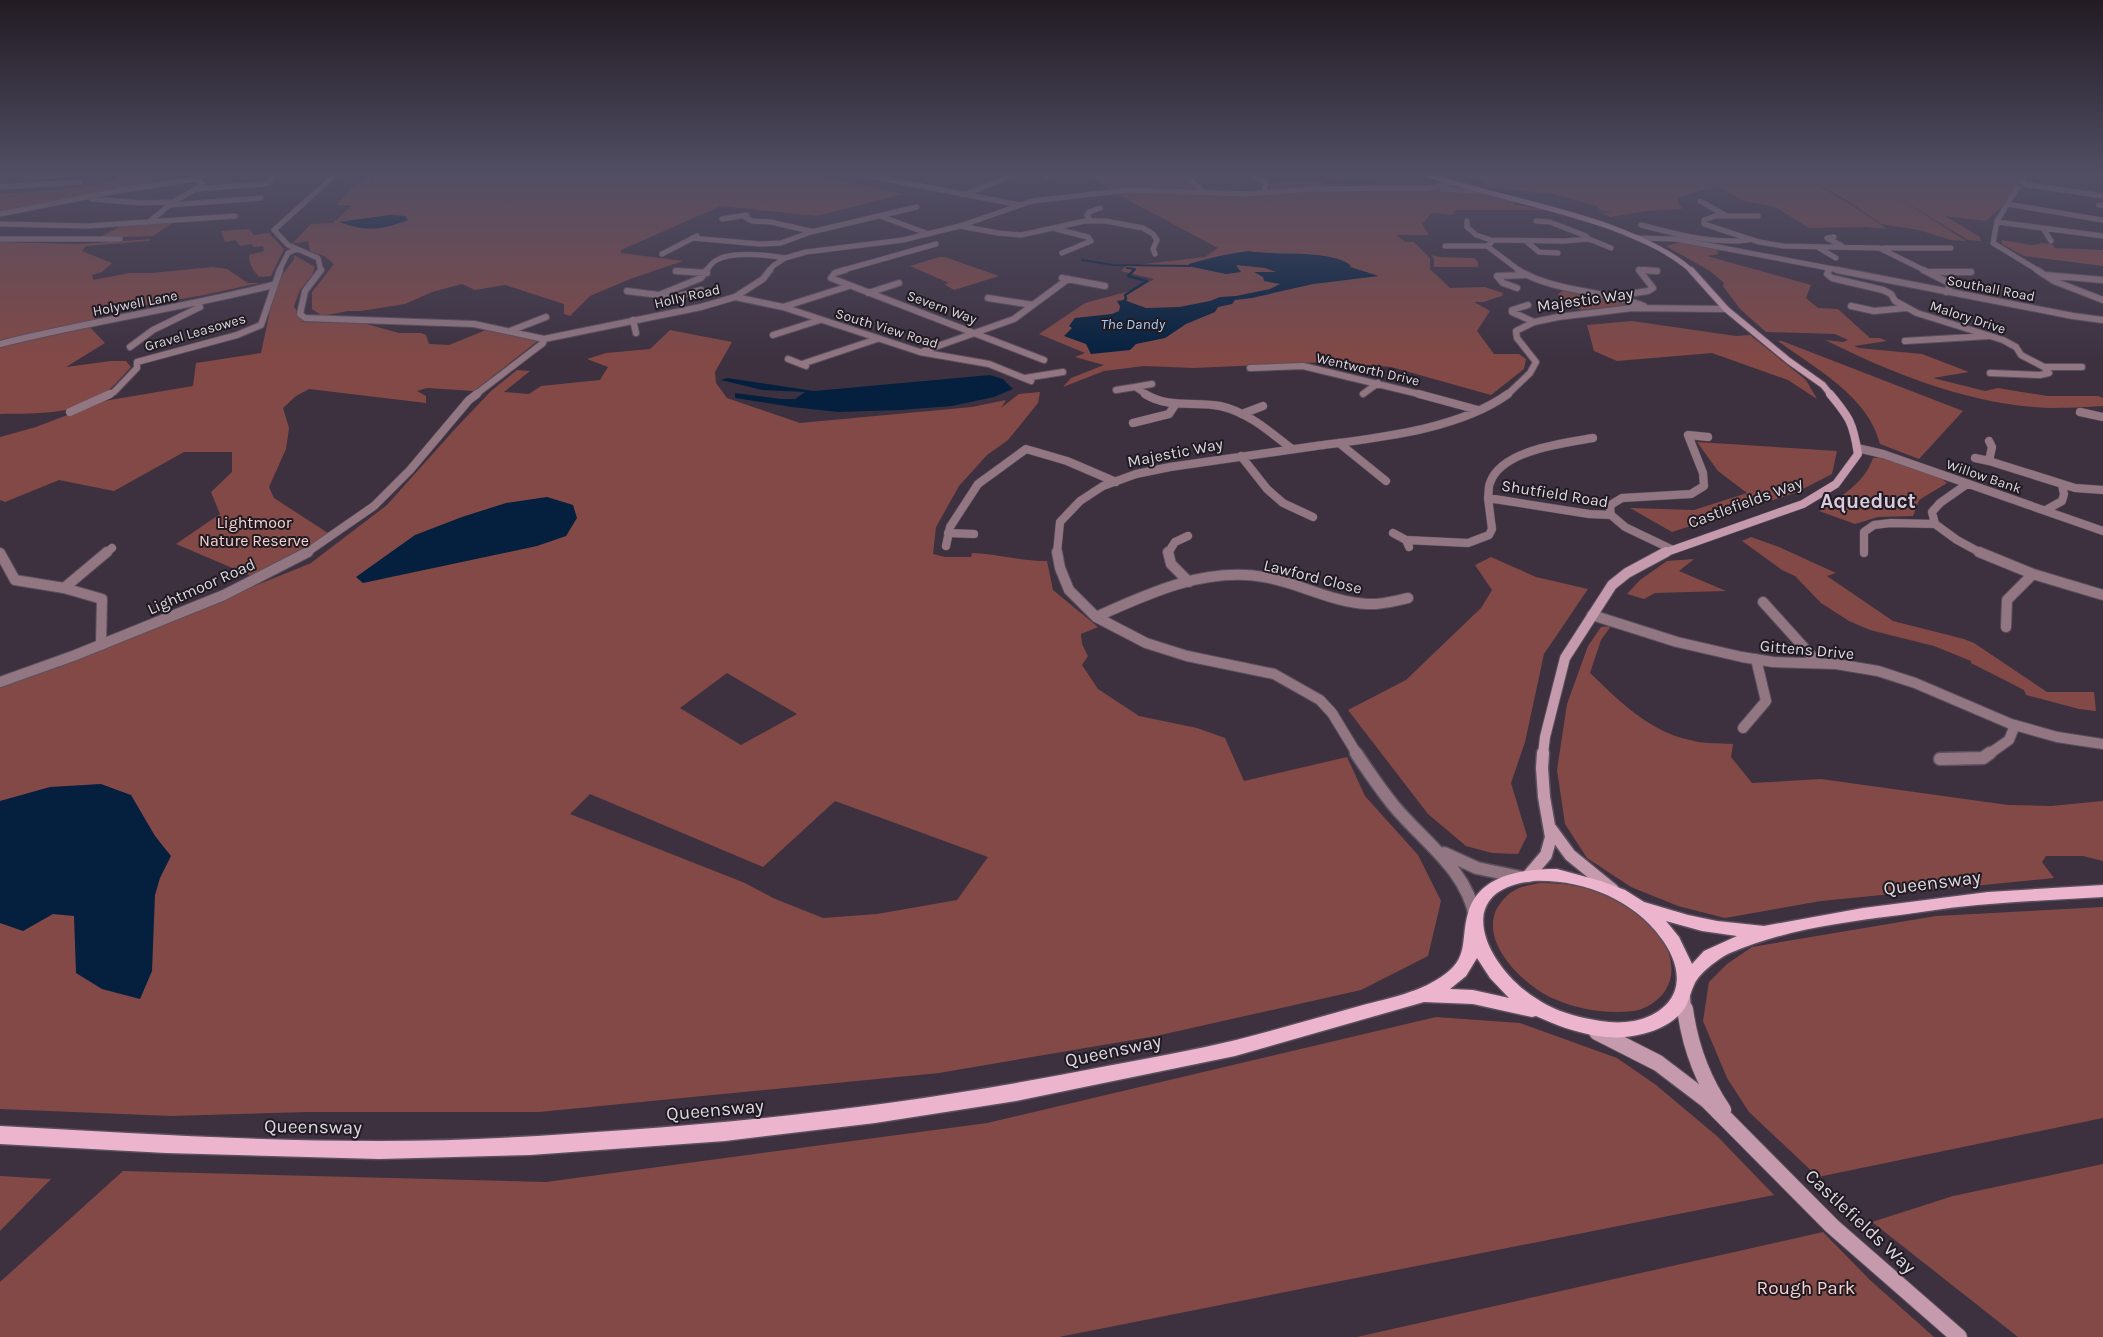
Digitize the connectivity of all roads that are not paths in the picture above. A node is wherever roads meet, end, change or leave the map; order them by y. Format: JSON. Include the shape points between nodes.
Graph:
{"nodes":[{"id":1,"x":15,"y":236,"type":"edge"},
{"id":2,"x":97,"y":236,"type":"edge"},
{"id":3,"x":278,"y":236,"type":"edge"},
{"id":4,"x":696,"y":236,"type":"edge"},
{"id":5,"x":797,"y":236,"type":"edge"},
{"id":6,"x":920,"y":236,"type":"edge"},
{"id":7,"x":1086,"y":236,"type":"edge"},
{"id":8,"x":1156,"y":236,"type":"edge"},
{"id":9,"x":1480,"y":236,"type":"edge"},
{"id":10,"x":1586,"y":236,"type":"edge"},
{"id":11,"x":1635,"y":236,"type":"edge"},
{"id":12,"x":1693,"y":236,"type":"edge"},
{"id":13,"x":1743,"y":236,"type":"edge"},
{"id":14,"x":1993,"y":236,"type":"edge"},
{"id":15,"x":2048,"y":236,"type":"edge"},
{"id":16,"x":1834,"y":237,"type":"dead end"},
{"id":17,"x":692,"y":238,"type":"junction"},
{"id":18,"x":1639,"y":238,"type":"junction"},
{"id":19,"x":0,"y":239,"type":"edge"},
{"id":20,"x":8,"y":239,"type":"junction"},
{"id":21,"x":120,"y":239,"type":"dead end"},
{"id":22,"x":1589,"y":239,"type":"junction"},
{"id":23,"x":1751,"y":239,"type":"junction"},
{"id":24,"x":90,"y":240,"type":"junction"},
{"id":25,"x":1491,"y":240,"type":"junction"},
{"id":26,"x":1526,"y":241,"type":"junction"},
{"id":27,"x":2051,"y":241,"type":"dead end"},
{"id":28,"x":936,"y":244,"type":"dead end"},
{"id":29,"x":1909,"y":244,"type":"dead end"},
{"id":30,"x":1445,"y":246,"type":"dead end"},
{"id":31,"x":1487,"y":246,"type":"junction"},
{"id":32,"x":1843,"y":246,"type":"junction"},
{"id":33,"x":1818,"y":247,"type":"junction"},
{"id":34,"x":1611,"y":248,"type":"dead end"},
{"id":35,"x":1879,"y":248,"type":"junction"},
{"id":36,"x":1951,"y":248,"type":"dead end"},
{"id":37,"x":297,"y":249,"type":"junction"},
{"id":38,"x":1920,"y":249,"type":"junction"},
{"id":39,"x":1069,"y":251,"type":"junction"},
{"id":40,"x":1080,"y":253,"type":"dead end"},
{"id":41,"x":1558,"y":253,"type":"dead end"},
{"id":42,"x":662,"y":254,"type":"dead end"},
{"id":43,"x":1062,"y":254,"type":"dead end"},
{"id":44,"x":1155,"y":254,"type":"dead end"},
{"id":45,"x":785,"y":258,"type":"junction"},
{"id":46,"x":1836,"y":258,"type":"dead end"},
{"id":47,"x":1830,"y":269,"type":"junction"},
{"id":48,"x":676,"y":271,"type":"dead end"},
{"id":49,"x":1657,"y":271,"type":"dead end"},
{"id":50,"x":1925,"y":272,"type":"junction"},
{"id":51,"x":1971,"y":272,"type":"dead end"},
{"id":52,"x":707,"y":273,"type":"junction"},
{"id":53,"x":2042,"y":275,"type":"junction"},
{"id":54,"x":1526,"y":276,"type":"junction"},
{"id":55,"x":891,"y":280,"type":"dead end"},
{"id":56,"x":2103,"y":280,"type":"edge"},
{"id":57,"x":899,"y":283,"type":"junction"},
{"id":58,"x":273,"y":285,"type":"junction"},
{"id":59,"x":906,"y":285,"type":"dead end"},
{"id":60,"x":849,"y":286,"type":"junction"},
{"id":61,"x":1105,"y":286,"type":"dead end"},
{"id":62,"x":1517,"y":288,"type":"dead end"},
{"id":63,"x":701,"y":290,"type":"dead end"},
{"id":64,"x":627,"y":291,"type":"dead end"},
{"id":65,"x":1946,"y":292,"type":"junction"},
{"id":66,"x":868,"y":293,"type":"junction"},
{"id":67,"x":1636,"y":294,"type":"dead end"},
{"id":68,"x":659,"y":295,"type":"junction"},
{"id":69,"x":1628,"y":295,"type":"dead end"},
{"id":70,"x":1620,"y":296,"type":"junction"},
{"id":71,"x":735,"y":297,"type":"junction"},
{"id":72,"x":988,"y":298,"type":"dead end"},
{"id":73,"x":215,"y":300,"type":"junction"},
{"id":74,"x":2103,"y":300,"type":"edge"},
{"id":75,"x":1528,"y":305,"type":"dead end"},
{"id":76,"x":1033,"y":306,"type":"junction"},
{"id":77,"x":1851,"y":306,"type":"dead end"},
{"id":78,"x":783,"y":307,"type":"junction"},
{"id":79,"x":1645,"y":307,"type":"junction"},
{"id":80,"x":1906,"y":308,"type":"junction"},
{"id":81,"x":1726,"y":309,"type":"junction"},
{"id":82,"x":2073,"y":316,"type":"junction"},
{"id":83,"x":546,"y":317,"type":"dead end"},
{"id":84,"x":633,"y":320,"type":"junction"},
{"id":85,"x":820,"y":320,"type":"junction"},
{"id":86,"x":2103,"y":320,"type":"edge"},
{"id":87,"x":1534,"y":322,"type":"junction"},
{"id":88,"x":2103,"y":324,"type":"edge"},
{"id":89,"x":777,"y":328,"type":"dead end"},
{"id":90,"x":510,"y":331,"type":"junction"},
{"id":91,"x":785,"y":331,"type":"junction"},
{"id":92,"x":636,"y":333,"type":"dead end"},
{"id":93,"x":978,"y":333,"type":"junction"},
{"id":94,"x":773,"y":335,"type":"dead end"},
{"id":95,"x":1993,"y":336,"type":"junction"},
{"id":96,"x":544,"y":339,"type":"junction"},
{"id":97,"x":877,"y":339,"type":"junction"},
{"id":98,"x":1905,"y":341,"type":"dead end"},
{"id":99,"x":0,"y":344,"type":"edge"},
{"id":100,"x":130,"y":347,"type":"dead end"},
{"id":101,"x":920,"y":352,"type":"junction"},
{"id":102,"x":788,"y":359,"type":"dead end"},
{"id":103,"x":1044,"y":360,"type":"dead end"},
{"id":104,"x":802,"y":364,"type":"junction"},
{"id":105,"x":2044,"y":367,"type":"junction"},
{"id":106,"x":2082,"y":367,"type":"dead end"},
{"id":107,"x":811,"y":368,"type":"dead end"},
{"id":108,"x":1250,"y":368,"type":"dead end"},
{"id":109,"x":1063,"y":372,"type":"dead end"},
{"id":110,"x":1990,"y":372,"type":"dead end"},
{"id":111,"x":1024,"y":378,"type":"junction"},
{"id":112,"x":1031,"y":381,"type":"dead end"},
{"id":113,"x":1378,"y":383,"type":"junction"},
{"id":114,"x":1152,"y":384,"type":"dead end"},
{"id":115,"x":1135,"y":387,"type":"junction"},
{"id":116,"x":1116,"y":390,"type":"dead end"},
{"id":117,"x":1363,"y":394,"type":"dead end"},
{"id":118,"x":1174,"y":405,"type":"junction"},
{"id":119,"x":1263,"y":406,"type":"dead end"},
{"id":120,"x":1478,"y":410,"type":"junction"},
{"id":121,"x":70,"y":412,"type":"dead end"},
{"id":122,"x":2080,"y":412,"type":"dead end"},
{"id":123,"x":1242,"y":414,"type":"junction"},
{"id":124,"x":2103,"y":417,"type":"edge"},
{"id":125,"x":1138,"y":421,"type":"dead end"},
{"id":126,"x":1708,"y":437,"type":"dead end"},
{"id":127,"x":1593,"y":438,"type":"dead end"},
{"id":128,"x":1989,"y":440,"type":"dead end"},
{"id":129,"x":1339,"y":443,"type":"junction"},
{"id":130,"x":1857,"y":448,"type":"junction"},
{"id":131,"x":1292,"y":449,"type":"junction"},
{"id":132,"x":1241,"y":456,"type":"junction"},
{"id":133,"x":1976,"y":458,"type":"dead end"},
{"id":134,"x":1989,"y":461,"type":"junction"},
{"id":135,"x":1386,"y":481,"type":"dead end"},
{"id":136,"x":1116,"y":482,"type":"junction"},
{"id":137,"x":1967,"y":484,"type":"junction"},
{"id":138,"x":2062,"y":485,"type":"junction"},
{"id":139,"x":2102,"y":491,"type":"edge"},
{"id":140,"x":1488,"y":498,"type":"junction"},
{"id":141,"x":2046,"y":510,"type":"junction"},
{"id":142,"x":1611,"y":515,"type":"junction"},
{"id":143,"x":1313,"y":518,"type":"dead end"},
{"id":144,"x":1935,"y":524,"type":"junction"},
{"id":145,"x":2103,"y":531,"type":"edge"},
{"id":146,"x":948,"y":533,"type":"junction"},
{"id":147,"x":1393,"y":533,"type":"dead end"},
{"id":148,"x":974,"y":534,"type":"dead end"},
{"id":149,"x":1188,"y":536,"type":"dead end"},
{"id":150,"x":946,"y":546,"type":"dead end"},
{"id":151,"x":112,"y":548,"type":"dead end"},
{"id":152,"x":1671,"y":549,"type":"junction"},
{"id":153,"x":0,"y":553,"type":"edge"},
{"id":154,"x":1864,"y":553,"type":"dead end"},
{"id":155,"x":2032,"y":574,"type":"junction"},
{"id":156,"x":1189,"y":582,"type":"junction"},
{"id":157,"x":64,"y":588,"type":"junction"},
{"id":158,"x":2103,"y":595,"type":"edge"},
{"id":159,"x":1408,"y":598,"type":"dead end"},
{"id":160,"x":1763,"y":602,"type":"dead end"},
{"id":161,"x":1592,"y":615,"type":"junction"},
{"id":162,"x":1096,"y":617,"type":"junction"},
{"id":163,"x":2006,"y":627,"type":"dead end"},
{"id":164,"x":101,"y":645,"type":"junction"},
{"id":165,"x":1756,"y":659,"type":"junction"},
{"id":166,"x":1818,"y":663,"type":"junction"},
{"id":167,"x":0,"y":682,"type":"edge"},
{"id":168,"x":2015,"y":725,"type":"junction"},
{"id":169,"x":1743,"y":728,"type":"dead end"},
{"id":170,"x":2103,"y":744,"type":"edge"},
{"id":171,"x":1940,"y":759,"type":"dead end"},
{"id":172,"x":1550,"y":828,"type":"junction"},
{"id":173,"x":1429,"y":842,"type":"junction"},
{"id":174,"x":1524,"y":876,"type":"junction"},
{"id":175,"x":2103,"y":891,"type":"edge"},
{"id":176,"x":1623,"y":896,"type":"junction"},
{"id":177,"x":1475,"y":923,"type":"junction"},
{"id":178,"x":1768,"y":931,"type":"junction"},
{"id":179,"x":1685,"y":988,"type":"junction"},
{"id":180,"x":1421,"y":996,"type":"junction"},
{"id":181,"x":1551,"y":1015,"type":"junction"},
{"id":182,"x":1583,"y":1026,"type":"junction"},
{"id":183,"x":1739,"y":1131,"type":"junction"},
{"id":184,"x":0,"y":1135,"type":"edge"},
{"id":185,"x":1959,"y":1337,"type":"edge"}],
"edges":[{"from":1,"to":20,"type":"street"},
{"from":2,"to":24,"type":"street"},
{"from":3,"to":37,"type":"street"},
{"from":4,"to":17,"type":"street"},
{"from":5,"to":17,"type":"street","via":[[770,244]]},
{"from":6,"to":45,"type":"street","name":"Holly Road","via":[[806,252]]},
{"from":7,"to":39,"type":"street","via":[[1090,241]]},
{"from":8,"to":44,"type":"street"},
{"from":9,"to":25,"type":"street"},
{"from":10,"to":22,"type":"street"},
{"from":11,"to":18,"type":"main road"},
{"from":12,"to":23,"type":"street","via":[[1730,242]]},
{"from":13,"to":23,"type":"street"},
{"from":14,"to":53,"type":"street","via":[[1994,243]]},
{"from":15,"to":27,"type":"street"},
{"from":16,"to":32,"type":"street","via":[[1827,238]]},
{"from":17,"to":42,"type":"street"},
{"from":18,"to":47,"type":"street","name":"Southall Road","via":[[1676,238]]},
{"from":18,"to":81,"type":"main road","via":[[1682,262]]},
{"from":19,"to":20,"type":"street"},
{"from":20,"to":24,"type":"street"},
{"from":21,"to":24,"type":"street"},
{"from":22,"to":26,"type":"street"},
{"from":22,"to":34,"type":"street"},
{"from":23,"to":33,"type":"street","via":[[1783,246]]},
{"from":25,"to":26,"type":"street"},
{"from":25,"to":31,"type":"street"},
{"from":26,"to":41,"type":"street","via":[[1539,252]]},
{"from":28,"to":60,"type":"street","name":"Severn Way","via":[[835,273],[831,278]]},
{"from":29,"to":38,"type":"street"},
{"from":30,"to":31,"type":"street"},
{"from":31,"to":54,"type":"street"},
{"from":32,"to":33,"type":"street"},
{"from":32,"to":35,"type":"street"},
{"from":33,"to":46,"type":"street"},
{"from":35,"to":38,"type":"street"},
{"from":35,"to":50,"type":"street"},
{"from":36,"to":38,"type":"street"},
{"from":37,"to":58,"type":"street","name":"Gravel Leasowes","via":[[288,253]]},
{"from":37,"to":90,"type":"street","via":[[318,258],[322,266],[321,273],[304,291],[300,314],[305,318],[465,324]]},
{"from":39,"to":40,"type":"street"},
{"from":39,"to":43,"type":"street"},
{"from":45,"to":52,"type":"street","via":[[764,254],[730,255],[717,259]]},
{"from":45,"to":71,"type":"street","name":"Holly Road","via":[[763,279]]},
{"from":47,"to":65,"type":"street","name":"Southall Road"},
{"from":47,"to":80,"type":"street","name":"Malory Drive","via":[[1827,274],[1832,278],[1884,290]]},
{"from":48,"to":52,"type":"street"},
{"from":49,"to":67,"type":"street","via":[[1639,270],[1653,288]]},
{"from":50,"to":51,"type":"street"},
{"from":50,"to":65,"type":"street","via":[[1947,282],[1950,286]]},
{"from":52,"to":68,"type":"street","via":[[696,281]]},
{"from":53,"to":56,"type":"street"},
{"from":53,"to":74,"type":"street"},
{"from":54,"to":62,"type":"street","via":[[1497,276],[1503,283]]},
{"from":54,"to":70,"type":"street"},
{"from":55,"to":57,"type":"street"},
{"from":57,"to":59,"type":"street"},
{"from":57,"to":66,"type":"street"},
{"from":58,"to":73,"type":"street","name":"Holywell Lane"},
{"from":58,"to":121,"type":"street","name":"Gravel Leasowes","via":[[261,324],[237,335],[137,362],[137,368],[114,392]]},
{"from":60,"to":66,"type":"street","name":"Severn Way"},
{"from":60,"to":78,"type":"street"},
{"from":61,"to":76,"type":"street","via":[[1064,279]]},
{"from":63,"to":68,"type":"street","via":[[677,298]]},
{"from":64,"to":68,"type":"street"},
{"from":65,"to":82,"type":"street","name":"Southall Road"},
{"from":66,"to":93,"type":"street","name":"Severn Way"},
{"from":69,"to":70,"type":"street"},
{"from":70,"to":79,"type":"street"},
{"from":71,"to":78,"type":"street","name":"South View Road"},
{"from":71,"to":84,"type":"street","name":"Holly Road","via":[[701,308]]},
{"from":72,"to":76,"type":"street"},
{"from":73,"to":99,"type":"street","name":"Holywell Lane","via":[[51,331]]},
{"from":73,"to":100,"type":"street","via":[[153,330]]},
{"from":75,"to":87,"type":"street","via":[[1512,312]]},
{"from":76,"to":93,"type":"street","via":[[1014,319]]},
{"from":77,"to":80,"type":"street","via":[[1874,311]]},
{"from":78,"to":85,"type":"street","name":"South View Road"},
{"from":79,"to":81,"type":"street","name":"Majestic Way"},
{"from":79,"to":87,"type":"street","name":"Majestic Way"},
{"from":80,"to":95,"type":"street","name":"Malory Drive"},
{"from":81,"to":130,"type":"main road","via":[[1823,385],[1849,417]]},
{"from":82,"to":86,"type":"street","name":"Southall Road"},
{"from":82,"to":88,"type":"street"},
{"from":83,"to":90,"type":"street"},
{"from":84,"to":92,"type":"street"},
{"from":84,"to":96,"type":"street","name":"Holly Road"},
{"from":85,"to":91,"type":"street"},
{"from":85,"to":97,"type":"street","name":"South View Road"},
{"from":87,"to":120,"type":"street","name":"Majestic Way","via":[[1516,331],[1536,362],[1530,373],[1496,403]]},
{"from":89,"to":91,"type":"street"},
{"from":90,"to":96,"type":"street"},
{"from":91,"to":94,"type":"street"},
{"from":93,"to":101,"type":"street"},
{"from":93,"to":103,"type":"street","name":"Severn Way"},
{"from":95,"to":98,"type":"street"},
{"from":95,"to":105,"type":"street","name":"Malory Drive"},
{"from":96,"to":164,"type":"street","name":"Lightmoor Road","via":[[469,400],[410,470],[374,506],[299,558],[224,595]]},
{"from":97,"to":101,"type":"street","name":"South View Road"},
{"from":97,"to":104,"type":"street"},
{"from":101,"to":111,"type":"street","name":"South View Road","via":[[989,364]]},
{"from":102,"to":104,"type":"street"},
{"from":104,"to":107,"type":"street"},
{"from":105,"to":106,"type":"street"},
{"from":105,"to":110,"type":"street","via":[[2049,373]]},
{"from":108,"to":113,"type":"street","name":"Wentworth Drive","via":[[1304,366]]},
{"from":109,"to":111,"type":"street"},
{"from":111,"to":112,"type":"street","name":"South View Road"},
{"from":113,"to":117,"type":"street"},
{"from":113,"to":120,"type":"street","name":"Wentworth Drive"},
{"from":114,"to":115,"type":"street"},
{"from":115,"to":116,"type":"street"},
{"from":115,"to":118,"type":"street","via":[[1148,398]]},
{"from":118,"to":123,"type":"street","via":[[1215,406]]},
{"from":118,"to":125,"type":"street","via":[[1169,414]]},
{"from":119,"to":123,"type":"street"},
{"from":120,"to":129,"type":"street","name":"Majestic Way","via":[[1396,435]]},
{"from":122,"to":124,"type":"street"},
{"from":123,"to":131,"type":"street"},
{"from":126,"to":142,"type":"street","via":[[1688,435],[1706,477],[1704,486],[1691,494],[1622,498],[1612,504]]},
{"from":127,"to":140,"type":"street","via":[[1523,453],[1502,465],[1493,477]]},
{"from":128,"to":134,"type":"street","via":[[1992,447]]},
{"from":129,"to":131,"type":"street","name":"Majestic Way"},
{"from":129,"to":135,"type":"street"},
{"from":130,"to":137,"type":"street","name":"Willow Bank"},
{"from":130,"to":152,"type":"main road","name":"Castlefields Way","via":[[1858,454],[1836,484],[1803,504]]},
{"from":131,"to":132,"type":"street","name":"Majestic Way"},
{"from":132,"to":136,"type":"street","name":"Majestic Way","via":[[1136,474]]},
{"from":132,"to":143,"type":"street","via":[[1267,489],[1283,503]]},
{"from":133,"to":134,"type":"street"},
{"from":134,"to":138,"type":"street"},
{"from":136,"to":146,"type":"street","via":[[1027,445],[978,484],[956,515]]},
{"from":136,"to":162,"type":"street","name":"Majestic Way","via":[[1103,486],[1080,501],[1060,522],[1057,551],[1060,568],[1069,590]]},
{"from":137,"to":141,"type":"street","name":"Willow Bank"},
{"from":137,"to":144,"type":"street","via":[[1932,512]]},
{"from":138,"to":139,"type":"street"},
{"from":138,"to":141,"type":"street","via":[[2062,501]]},
{"from":140,"to":142,"type":"street","name":"Shutfield Road"},
{"from":140,"to":147,"type":"street","name":"Shutfield Road","via":[[1492,529],[1489,535],[1473,543],[1408,543]]},
{"from":141,"to":145,"type":"street","name":"Willow Bank"},
{"from":142,"to":152,"type":"street","name":"Shutfield Road","via":[[1625,526]]},
{"from":144,"to":154,"type":"street","via":[[1874,525],[1864,532]]},
{"from":144,"to":155,"type":"street","via":[[1982,553]]},
{"from":146,"to":148,"type":"street"},
{"from":146,"to":150,"type":"street"},
{"from":149,"to":156,"type":"street","via":[[1175,542],[1168,552],[1171,564]]},
{"from":151,"to":157,"type":"street"},
{"from":152,"to":161,"type":"main road","name":"Castlefields Way","via":[[1612,585]]},
{"from":153,"to":157,"type":"street","via":[[15,580]]},
{"from":155,"to":158,"type":"street"},
{"from":155,"to":163,"type":"street","via":[[2007,600]]},
{"from":156,"to":159,"type":"street","name":"Lawford Close","via":[[1212,576],[1247,575],[1265,577],[1349,603],[1375,606]]},
{"from":156,"to":162,"type":"street","name":"Lawford Close","via":[[1131,601]]},
{"from":157,"to":164,"type":"street","via":[[102,599]]},
{"from":160,"to":166,"type":"street"},
{"from":161,"to":165,"type":"street","name":"Gittens Drive","via":[[1671,641]]},
{"from":161,"to":172,"type":"main road","name":"Castlefields Way","via":[[1565,658],[1545,737],[1542,768]]},
{"from":162,"to":173,"type":"street","name":"Majestic Way","via":[[1154,645],[1187,656],[1274,674],[1320,700],[1394,806]]},
{"from":164,"to":167,"type":"street","name":"Lightmoor Road"},
{"from":165,"to":166,"type":"street","name":"Gittens Drive"},
{"from":165,"to":169,"type":"street","via":[[1766,702]]},
{"from":166,"to":168,"type":"street","name":"Gittens Drive","via":[[1907,680]]},
{"from":168,"to":170,"type":"street","name":"Gittens Drive"},
{"from":168,"to":171,"type":"street","via":[[2009,740],[1983,758]]},
{"from":172,"to":174,"type":"main road","name":"Castlefields Way","via":[[1546,855]]},
{"from":172,"to":176,"type":"main road","name":"Castlefields Way","via":[[1570,856]]},
{"from":173,"to":174,"type":"street","name":"Majestic Way","via":[[1464,864],[1498,874]]},
{"from":173,"to":177,"type":"street","name":"Majestic Way","via":[[1461,880],[1473,905]]},
{"from":174,"to":176,"type":"main road","via":[[1588,881]]},
{"from":174,"to":177,"type":"main road","via":[[1498,885],[1488,894],[1483,899]]},
{"from":175,"to":178,"type":"main road","name":"Queensway","via":[[1988,898],[1863,914]]},
{"from":176,"to":178,"type":"main road","name":"Queensway","via":[[1659,913],[1709,926]]},
{"from":176,"to":179,"type":"main road","via":[[1652,917],[1671,937],[1683,960]]},
{"from":177,"to":180,"type":"main road","name":"Queensway","via":[[1474,945],[1464,968],[1446,983]]},
{"from":177,"to":181,"type":"main road","via":[[1481,952],[1496,976],[1520,998]]},
{"from":178,"to":179,"type":"main road","name":"Queensway","via":[[1722,948],[1710,956]]},
{"from":179,"to":182,"type":"main road","name":"Queensway","via":[[1670,1013],[1648,1026],[1618,1030]]},
{"from":179,"to":183,"type":"main road","name":"Castlefields Way","via":[[1689,1036],[1695,1058],[1719,1104]]},
{"from":180,"to":181,"type":"main road","name":"Queensway","via":[[1473,997]]},
{"from":180,"to":184,"type":"main road","name":"Queensway","via":[[1235,1048],[1016,1093],[725,1132],[530,1146],[379,1150]]},
{"from":181,"to":182,"type":"main road","name":"Queensway"},
{"from":182,"to":183,"type":"main road","name":"Castlefields Way","via":[[1643,1054],[1668,1070],[1691,1086]]},
{"from":183,"to":185,"type":"main road","name":"Castlefields Way","via":[[1822,1216]]}]}
